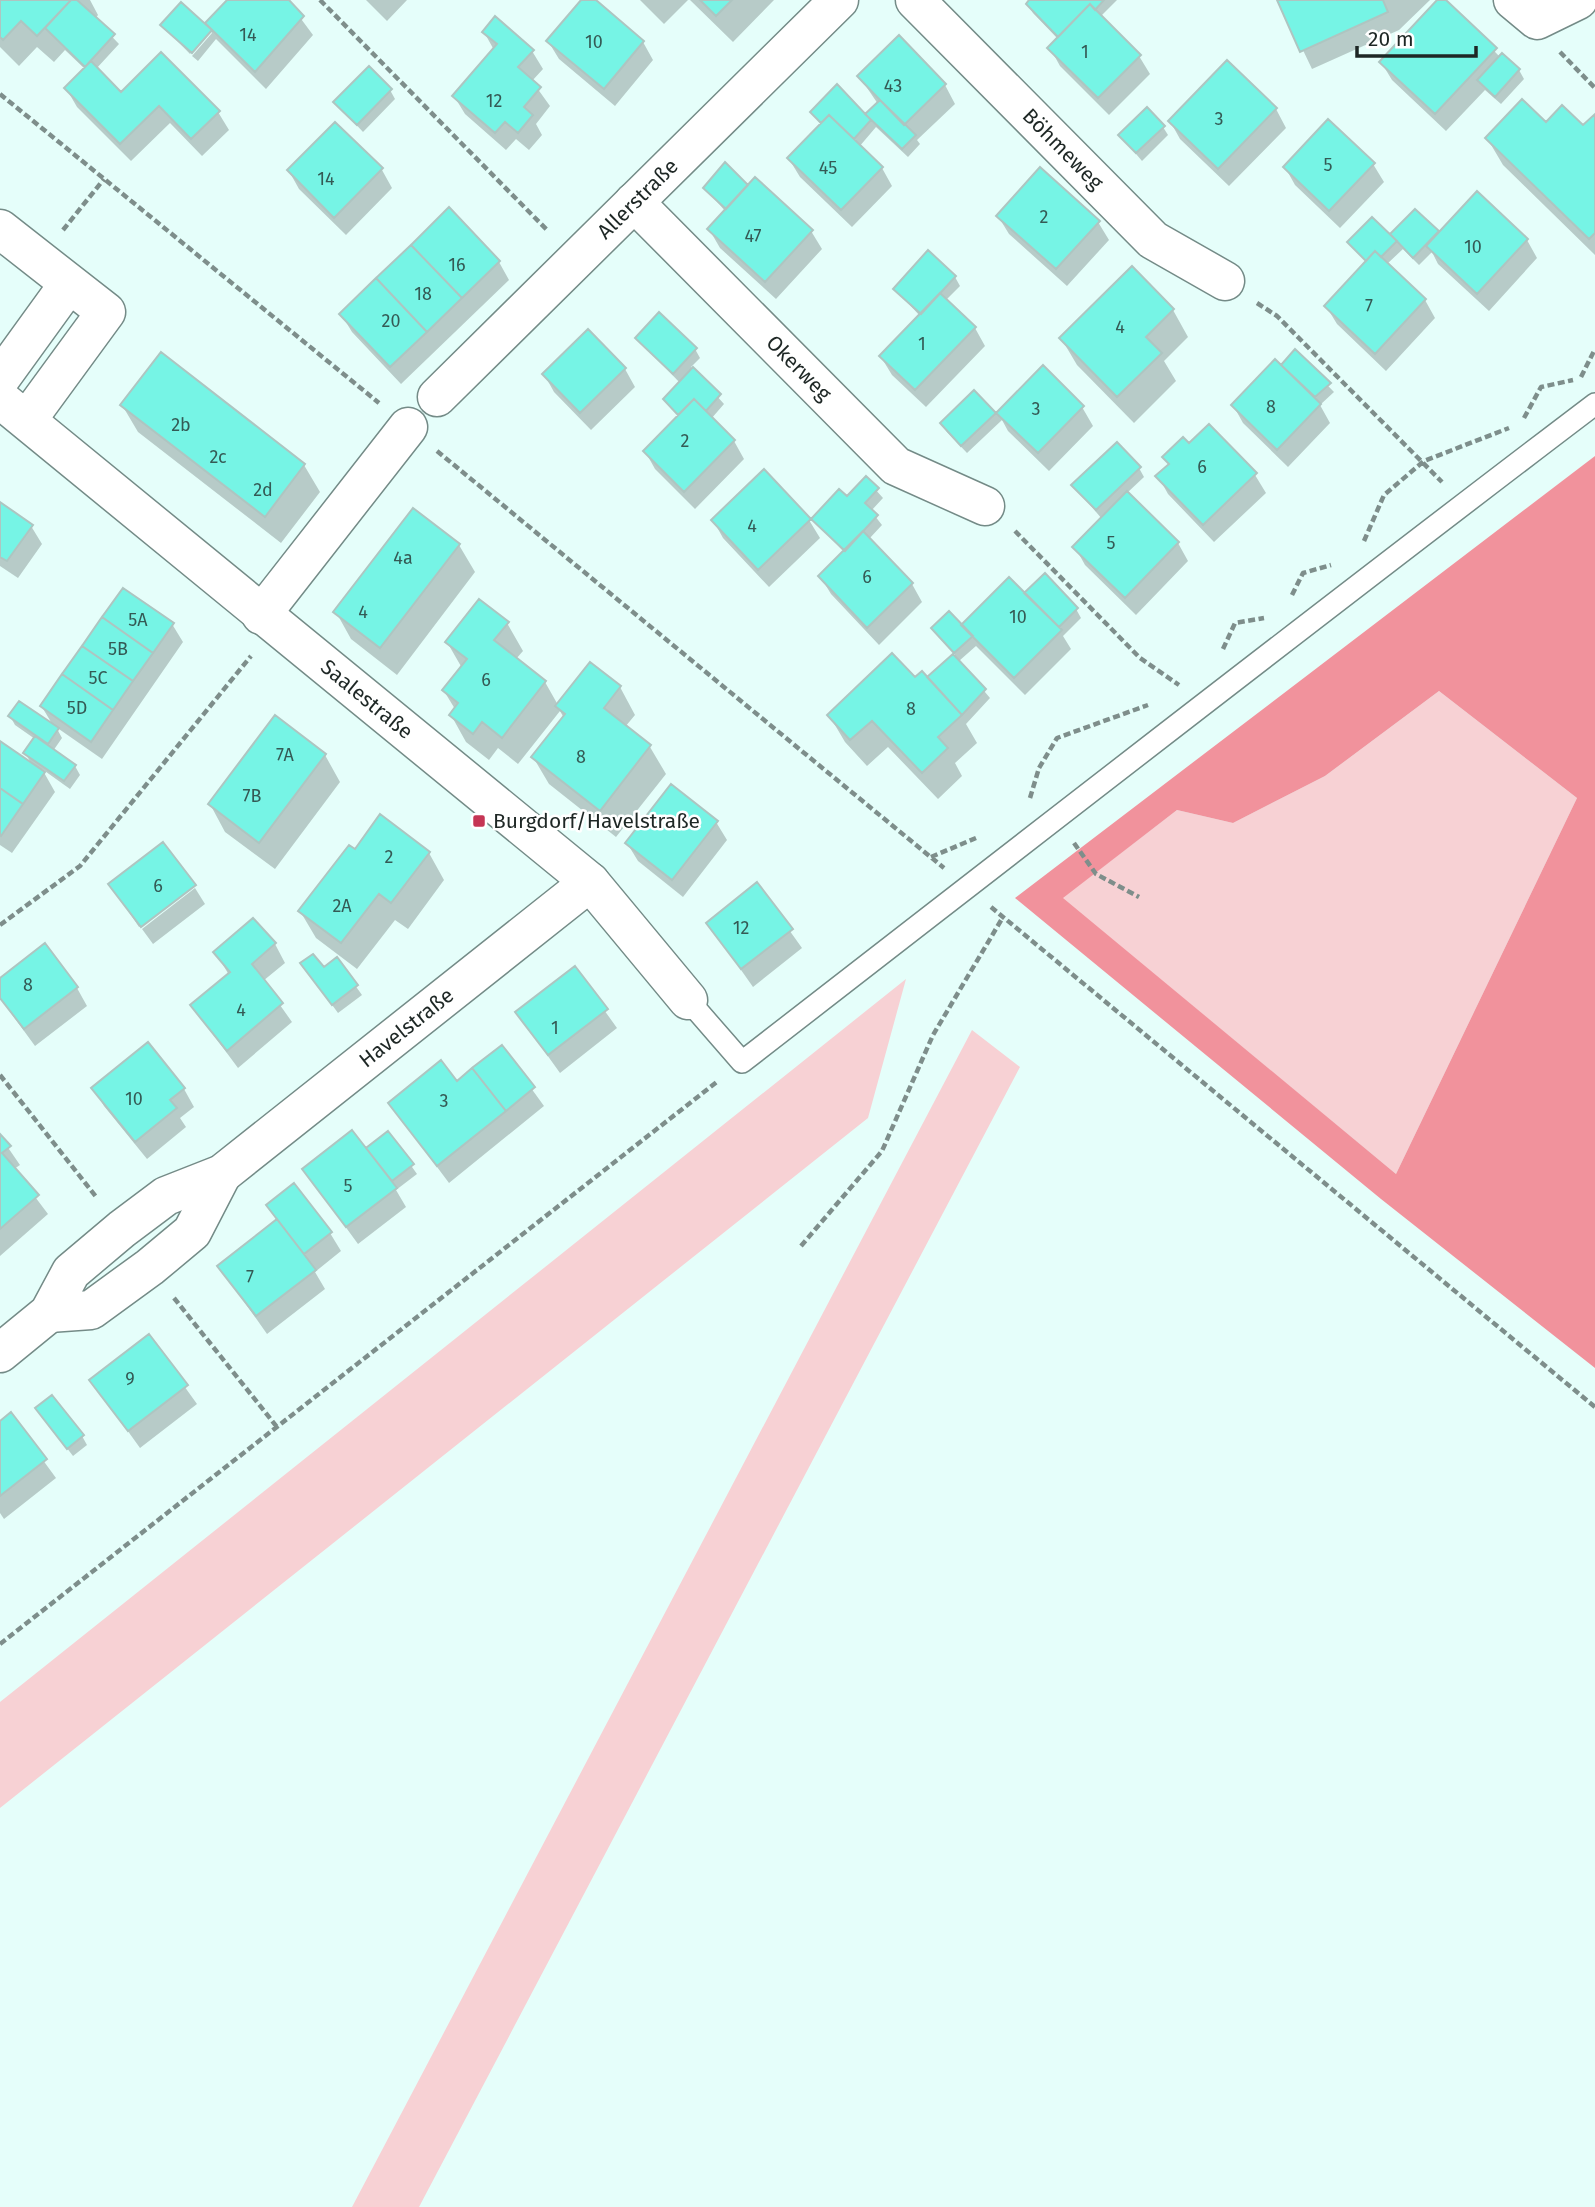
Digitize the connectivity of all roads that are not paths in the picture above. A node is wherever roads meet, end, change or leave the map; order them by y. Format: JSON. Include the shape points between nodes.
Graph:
{"nodes":[{"id":1,"x":839,"y":0,"type":"edge"},
{"id":2,"x":915,"y":0,"type":"edge"},
{"id":3,"x":1578,"y":0,"type":"edge"},
{"id":4,"x":1525,"y":10,"type":"edge"},
{"id":5,"x":634,"y":202,"type":"junction"},
{"id":6,"x":0,"y":229,"type":"edge"},
{"id":7,"x":1225,"y":281,"type":"road end"},
{"id":8,"x":68,"y":285,"type":"junction"},
{"id":9,"x":0,"y":379,"type":"edge"},
{"id":10,"x":437,"y":397,"type":"dead end"},
{"id":11,"x":1595,"y":404,"type":"edge"},
{"id":12,"x":13,"y":409,"type":"edge"},
{"id":13,"x":408,"y":427,"type":"road end"},
{"id":14,"x":985,"y":506,"type":"road end"},
{"id":15,"x":268,"y":621,"type":"junction"},
{"id":16,"x":590,"y":882,"type":"junction"},
{"id":17,"x":688,"y":1000,"type":"joint"},
{"id":18,"x":222,"y":1174,"type":"junction"},
{"id":19,"x":49,"y":1313,"type":"junction"},
{"id":20,"x":0,"y":1353,"type":"edge"}],
"edges":[{"from":1,"to":5,"type":"street","name":"Allerstraße"},
{"from":2,"to":7,"type":"street","name":"Böhmeweg","via":[[1153,240]]},
{"from":3,"to":4,"type":"street"},
{"from":5,"to":10,"type":"street","name":"Allerstraße"},
{"from":5,"to":14,"type":"street","name":"Okerweg","via":[[897,466]]},
{"from":6,"to":8,"type":"street","name":"Saalestraße"},
{"from":8,"to":9,"type":"street"},
{"from":8,"to":12,"type":"street","name":"Saalestraße","via":[[106,312]]},
{"from":11,"to":17,"type":"lane","via":[[742,1062]]},
{"from":12,"to":15,"type":"street","name":"Saalestraße"},
{"from":13,"to":15,"type":"street"},
{"from":15,"to":16,"type":"street","name":"Saalestraße"},
{"from":16,"to":17,"type":"street","name":"Saalestraße"},
{"from":16,"to":18,"type":"street","name":"Havelstraße"},
{"from":18,"to":19,"type":"street","name":"Havelstraße","via":[[166,1196],[122,1229],[71,1272]]},
{"from":18,"to":19,"type":"street","name":"Havelstraße","via":[[192,1232],[150,1267],[91,1310]]},
{"from":19,"to":20,"type":"street","name":"Havelstraße"}]}
